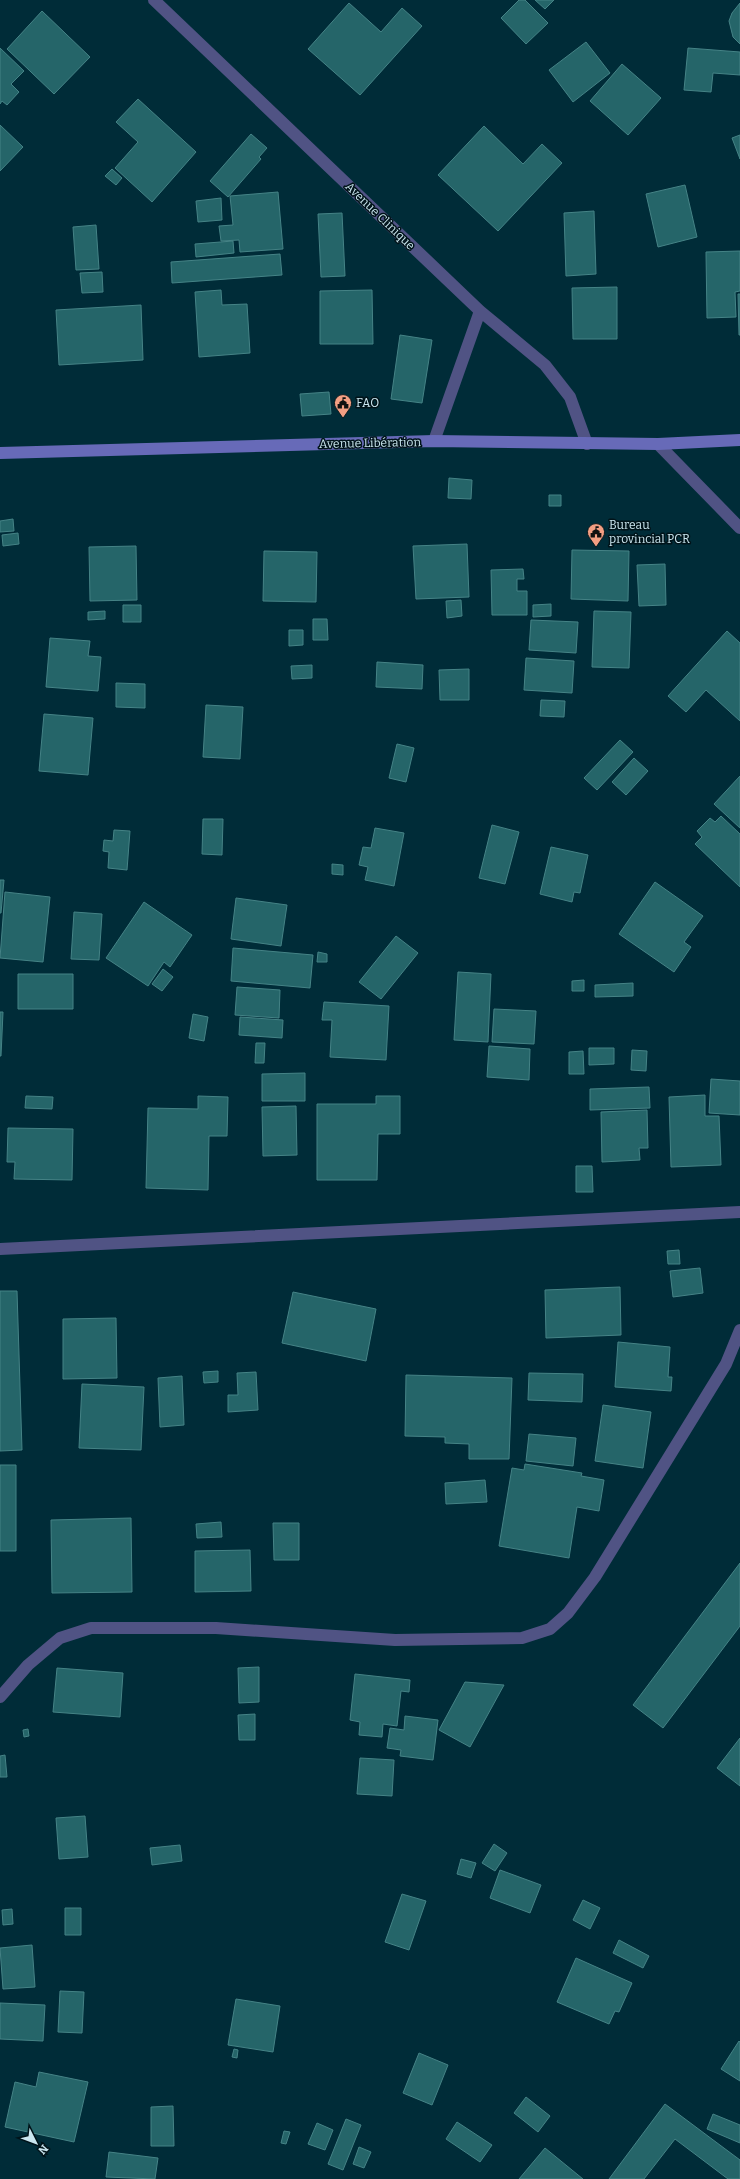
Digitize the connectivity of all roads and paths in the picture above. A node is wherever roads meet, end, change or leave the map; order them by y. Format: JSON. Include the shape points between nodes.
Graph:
{"nodes":[{"id":1,"x":154,"y":0,"type":"edge"},
{"id":2,"x":480,"y":311,"type":"junction"},
{"id":3,"x":740,"y":440,"type":"edge"},
{"id":4,"x":434,"y":441,"type":"junction"},
{"id":5,"x":587,"y":444,"type":"junction"},
{"id":6,"x":658,"y":444,"type":"junction"},
{"id":7,"x":0,"y":453,"type":"edge"},
{"id":8,"x":740,"y":528,"type":"edge"},
{"id":9,"x":740,"y":1212,"type":"edge"},
{"id":10,"x":0,"y":1249,"type":"edge"},
{"id":11,"x":740,"y":1330,"type":"edge"},
{"id":12,"x":0,"y":1697,"type":"edge"}],
"edges":[{"from":1,"to":2,"type":"street","name":"Avenue Clinique"},
{"from":2,"to":4,"type":"street"},
{"from":2,"to":5,"type":"street","name":"Avenue Clinique","via":[[545,365],[570,397]]},
{"from":3,"to":6,"type":"street","name":"Avenue Libération"},
{"from":4,"to":5,"type":"street","name":"Avenue Libération"},
{"from":4,"to":7,"type":"street","name":"Avenue Libération"},
{"from":5,"to":6,"type":"street","name":"Avenue Libération"},
{"from":6,"to":8,"type":"street"},
{"from":9,"to":10,"type":"street"},
{"from":11,"to":12,"type":"street","via":[[726,1364],[595,1577],[568,1614],[550,1629],[522,1638],[395,1640],[216,1628],[92,1628],[60,1638],[28,1665]]}]}
